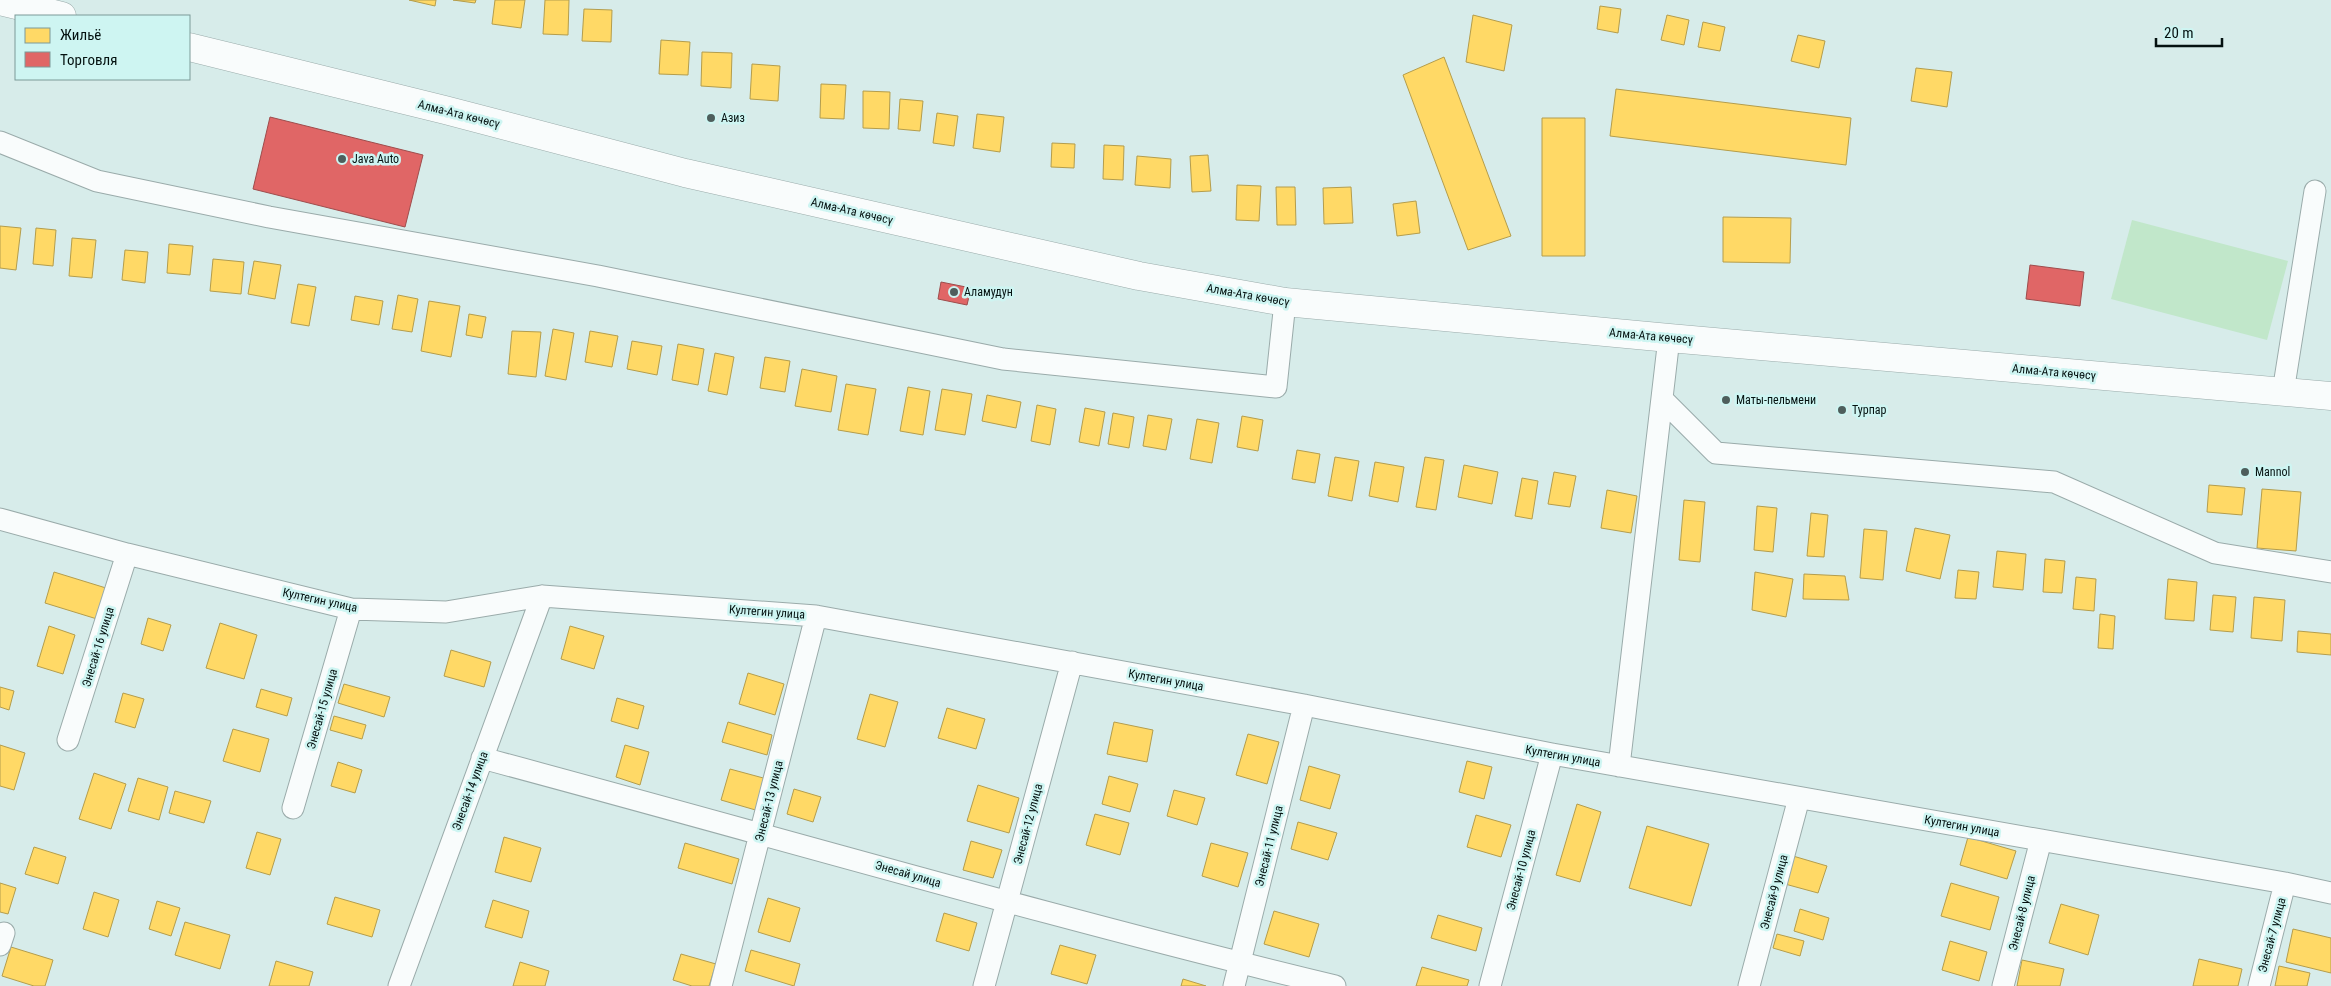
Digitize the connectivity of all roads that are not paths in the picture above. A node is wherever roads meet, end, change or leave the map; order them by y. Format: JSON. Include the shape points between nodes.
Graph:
{"nodes":[{"id":1,"x":0,"y":1,"type":"edge"},
{"id":2,"x":58,"y":15,"type":"edge"},
{"id":3,"x":190,"y":47,"type":"edge"},
{"id":4,"x":0,"y":142,"type":"edge"},
{"id":5,"x":2315,"y":191,"type":"dead end"},
{"id":6,"x":1286,"y":302,"type":"junction"},
{"id":7,"x":1669,"y":338,"type":"junction"},
{"id":8,"x":2283,"y":392,"type":"junction"},
{"id":9,"x":2331,"y":396,"type":"edge"},
{"id":10,"x":1662,"y":399,"type":"junction"},
{"id":11,"x":0,"y":519,"type":"edge"},
{"id":12,"x":127,"y":554,"type":"junction"},
{"id":13,"x":2331,"y":572,"type":"edge"},
{"id":14,"x":542,"y":596,"type":"junction"},
{"id":15,"x":351,"y":609,"type":"junction"},
{"id":16,"x":816,"y":616,"type":"junction"},
{"id":17,"x":1072,"y":662,"type":"junction"},
{"id":18,"x":1304,"y":705,"type":"junction"},
{"id":19,"x":68,"y":740,"type":"dead end"},
{"id":20,"x":1552,"y":754,"type":"junction"},
{"id":21,"x":482,"y":758,"type":"junction"},
{"id":22,"x":1619,"y":766,"type":"junction"},
{"id":23,"x":1799,"y":798,"type":"junction"},
{"id":24,"x":293,"y":808,"type":"dead end"},
{"id":25,"x":761,"y":833,"type":"junction"},
{"id":26,"x":2041,"y":840,"type":"junction"},
{"id":27,"x":2285,"y":883,"type":"junction"},
{"id":28,"x":2331,"y":893,"type":"edge"},
{"id":29,"x":1007,"y":902,"type":"junction"},
{"id":30,"x":1240,"y":963,"type":"junction"},
{"id":31,"x":399,"y":986,"type":"edge"},
{"id":32,"x":721,"y":986,"type":"edge"},
{"id":33,"x":984,"y":986,"type":"edge"},
{"id":34,"x":1234,"y":986,"type":"edge"},
{"id":35,"x":1335,"y":986,"type":"edge"},
{"id":36,"x":1490,"y":986,"type":"edge"},
{"id":37,"x":1749,"y":986,"type":"edge"},
{"id":38,"x":2003,"y":986,"type":"edge"},
{"id":39,"x":2259,"y":986,"type":"edge"}],
"edges":[{"from":1,"to":2,"type":"main road"},
{"from":3,"to":6,"type":"main road","name":"Алма-Ата көчөсү","via":[[685,173],[1139,276]]},
{"from":4,"to":6,"type":"street","via":[[97,181],[269,217],[608,278],[1004,359],[1276,387]]},
{"from":5,"to":8,"type":"street"},
{"from":6,"to":7,"type":"main road","name":"Алма-Ата көчөсү"},
{"from":7,"to":8,"type":"main road","name":"Алма-Ата көчөсү"},
{"from":7,"to":10,"type":"street"},
{"from":8,"to":9,"type":"main road","name":"Алма-Ата көчөсү"},
{"from":10,"to":13,"type":"street","via":[[1716,453],[2054,482],[2215,553]]},
{"from":10,"to":22,"type":"street"},
{"from":11,"to":12,"type":"street","name":"Култегин улица"},
{"from":12,"to":15,"type":"street","name":"Култегин улица"},
{"from":12,"to":19,"type":"street","name":"Энесай-16 улица"},
{"from":14,"to":15,"type":"street","name":"Култегин улица","via":[[446,612]]},
{"from":14,"to":16,"type":"street","name":"Култегин улица"},
{"from":14,"to":21,"type":"street","name":"Энесай-14 улица"},
{"from":15,"to":24,"type":"street","name":"Энесай-15 улица"},
{"from":16,"to":17,"type":"street","name":"Култегин улица"},
{"from":16,"to":25,"type":"street","name":"Энесай-13 улица"},
{"from":17,"to":18,"type":"street","name":"Култегин улица"},
{"from":17,"to":29,"type":"street","name":"Энесай-12 улица"},
{"from":18,"to":20,"type":"street","name":"Култегин улица"},
{"from":18,"to":30,"type":"street","name":"Энесай-11 улица"},
{"from":20,"to":22,"type":"street","name":"Култегин улица"},
{"from":20,"to":36,"type":"street","name":"Энесай-10 улица"},
{"from":21,"to":25,"type":"street","name":"Энесай улица"},
{"from":21,"to":31,"type":"street","name":"Энесай-14 улица"},
{"from":22,"to":23,"type":"street","name":"Култегин улица"},
{"from":23,"to":26,"type":"street","name":"Култегин улица"},
{"from":23,"to":37,"type":"street","name":"Энесай-9 улица"},
{"from":25,"to":29,"type":"street","name":"Энесай улица"},
{"from":25,"to":32,"type":"street","name":"Энесай-13 улица"},
{"from":26,"to":27,"type":"street","name":"Култегин улица"},
{"from":26,"to":38,"type":"street","name":"Энесай-8 улица"},
{"from":27,"to":28,"type":"street","name":"Култегин улица"},
{"from":27,"to":39,"type":"street","name":"Энесай-7 улица"},
{"from":29,"to":30,"type":"street","name":"Энесай улица"},
{"from":29,"to":33,"type":"street","name":"Энесай-12 улица"},
{"from":30,"to":34,"type":"street","name":"Энесай-11 улица"},
{"from":30,"to":35,"type":"street","name":"Энесай улица"}]}
